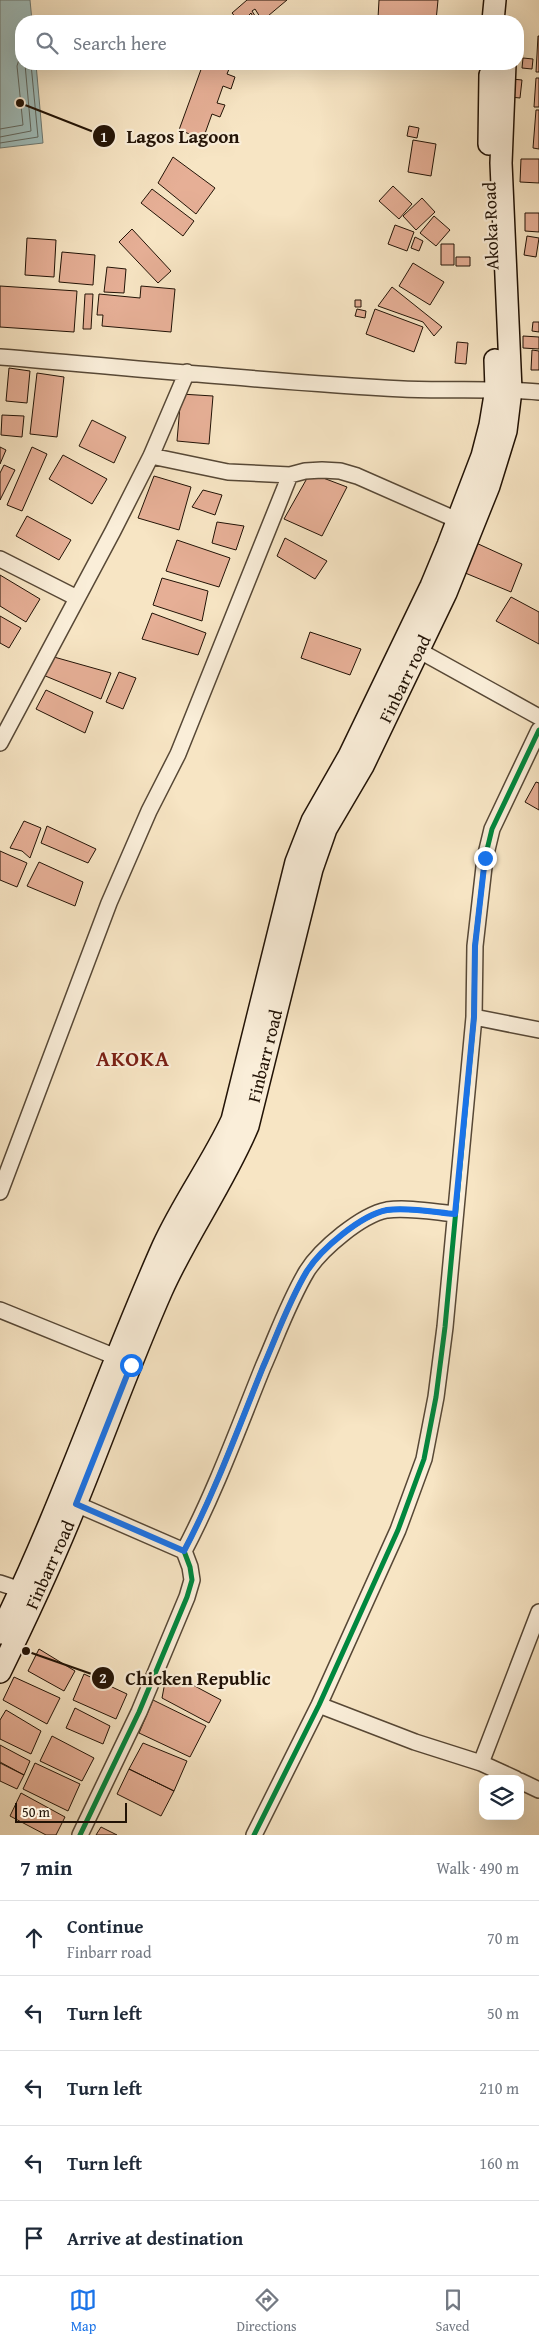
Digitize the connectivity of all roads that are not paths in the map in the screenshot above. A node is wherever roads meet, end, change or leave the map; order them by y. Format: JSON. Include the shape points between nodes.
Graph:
{"nodes":[{"id":1,"x":495,"y":0,"type":"edge"},
{"id":2,"x":508,"y":0,"type":"edge"},
{"id":3,"x":494,"y":15,"type":"edge"},
{"id":4,"x":507,"y":15,"type":"edge"},
{"id":5,"x":491,"y":70,"type":"edge"},
{"id":6,"x":505,"y":70,"type":"edge"},
{"id":7,"x":0,"y":357,"type":"edge"},
{"id":8,"x":187,"y":372,"type":"junction"},
{"id":9,"x":503,"y":389,"type":"junction"},
{"id":10,"x":539,"y":392,"type":"edge"},
{"id":11,"x":498,"y":428,"type":"junction"},
{"id":12,"x":150,"y":456,"type":"junction"},
{"id":13,"x":290,"y":475,"type":"junction"},
{"id":14,"x":457,"y":520,"type":"junction"},
{"id":15,"x":0,"y":559,"type":"edge"},
{"id":16,"x":77,"y":598,"type":"junction"},
{"id":17,"x":418,"y":650,"type":"junction"},
{"id":18,"x":539,"y":717,"type":"edge"},
{"id":19,"x":539,"y":730,"type":"edge"},
{"id":20,"x":0,"y":743,"type":"edge"},
{"id":21,"x":474,"y":1017,"type":"junction"},
{"id":22,"x":539,"y":1030,"type":"edge"},
{"id":23,"x":0,"y":1192,"type":"edge"},
{"id":24,"x":455,"y":1214,"type":"junction"},
{"id":25,"x":0,"y":1310,"type":"edge"},
{"id":26,"x":116,"y":1357,"type":"junction"},
{"id":27,"x":76,"y":1504,"type":"junction"},
{"id":28,"x":184,"y":1551,"type":"junction"},
{"id":29,"x":0,"y":1583,"type":"edge"},
{"id":30,"x":21,"y":1590,"type":"junction"},
{"id":31,"x":539,"y":1612,"type":"edge"},
{"id":32,"x":0,"y":1633,"type":"edge"},
{"id":33,"x":0,"y":1672,"type":"edge"},
{"id":34,"x":319,"y":1705,"type":"junction"},
{"id":35,"x":481,"y":1763,"type":"junction"},
{"id":36,"x":507,"y":1775,"type":"edge"},
{"id":37,"x":524,"y":1783,"type":"edge"},
{"id":38,"x":539,"y":1790,"type":"edge"},
{"id":39,"x":80,"y":1835,"type":"edge"},
{"id":40,"x":254,"y":1835,"type":"edge"}],
"edges":[{"from":1,"to":3,"type":"main road"},
{"from":2,"to":4,"type":"main road"},
{"from":5,"to":9,"type":"main road","name":"Akoka Road","via":[[488,112]]},
{"from":6,"to":9,"type":"main road","via":[[500,163]]},
{"from":7,"to":8,"type":"street"},
{"from":8,"to":9,"type":"street","via":[[405,389]]},
{"from":8,"to":12,"type":"street"},
{"from":9,"to":10,"type":"street"},
{"from":9,"to":11,"type":"main road"},
{"from":11,"to":14,"type":"main road","name":"Finbarr road","via":[[482,456]]},
{"from":11,"to":17,"type":"main road","name":"Finbarr road","via":[[497,463],[463,552]]},
{"from":12,"to":13,"type":"street","via":[[228,472]]},
{"from":12,"to":16,"type":"street"},
{"from":13,"to":14,"type":"street","via":[[306,470],[340,471]]},
{"from":13,"to":23,"type":"street","via":[[178,754],[109,903]]},
{"from":14,"to":26,"type":"main road","name":"Finbarr road","via":[[427,595],[349,756],[312,821],[296,862],[232,1120],[165,1243]]},
{"from":15,"to":16,"type":"street"},
{"from":16,"to":20,"type":"street"},
{"from":17,"to":18,"type":"street"},
{"from":17,"to":27,"type":"main road","name":"Finbarr road","via":[[363,766],[326,829],[312,869],[248,1126],[235,1157],[179,1252]]},
{"from":19,"to":21,"type":"street","via":[[496,820],[485,858],[475,946]]},
{"from":21,"to":22,"type":"street"},
{"from":21,"to":24,"type":"street"},
{"from":24,"to":28,"type":"street","via":[[398,1210],[377,1214],[339,1238],[308,1269],[281,1324],[208,1506]]},
{"from":24,"to":34,"type":"street","via":[[437,1388],[424,1459],[398,1530]]},
{"from":25,"to":26,"type":"street"},
{"from":26,"to":30,"type":"main road","name":"Finbarr road"},
{"from":27,"to":28,"type":"street"},
{"from":27,"to":33,"type":"main road","name":"Finbarr road","via":[[36,1599]]},
{"from":28,"to":39,"type":"street","via":[[192,1580],[187,1597],[139,1712]]},
{"from":29,"to":30,"type":"street"},
{"from":30,"to":32,"type":"main road","name":"Finbarr road"},
{"from":31,"to":35,"type":"street"},
{"from":34,"to":35,"type":"street"},
{"from":34,"to":40,"type":"street"},
{"from":35,"to":36,"type":"street"},
{"from":37,"to":38,"type":"street"}]}
